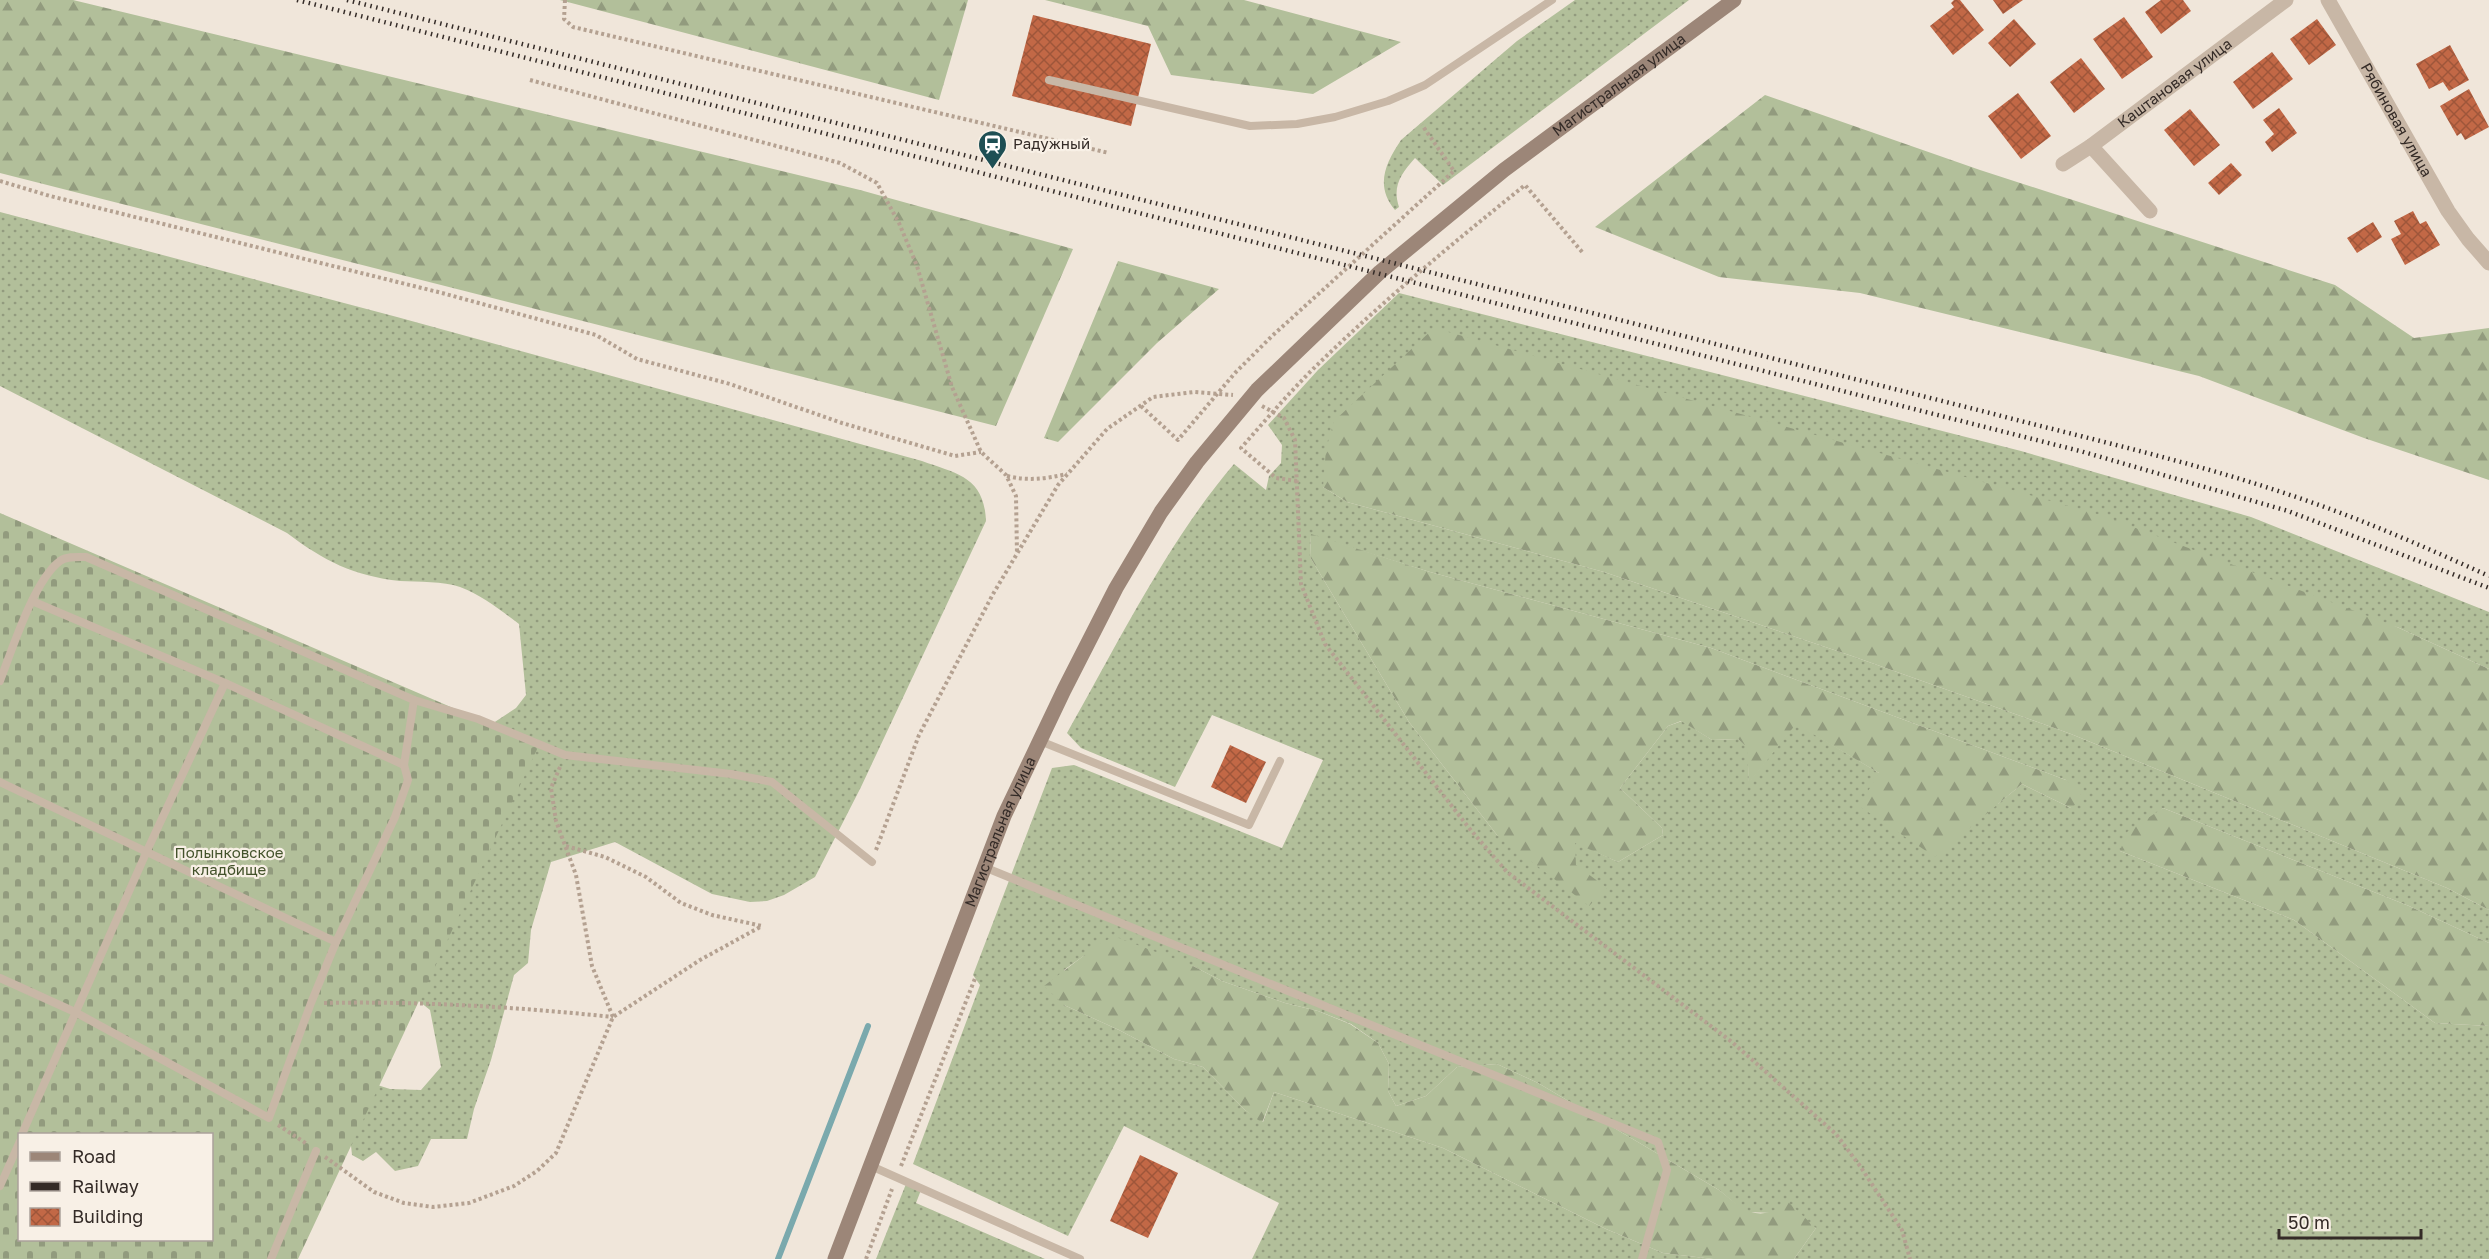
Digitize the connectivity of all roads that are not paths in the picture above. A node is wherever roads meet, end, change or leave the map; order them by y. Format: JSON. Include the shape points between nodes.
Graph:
{"nodes":[{"id":1,"x":1552,"y":0,"type":"edge"},
{"id":2,"x":1734,"y":0,"type":"edge"},
{"id":3,"x":2286,"y":0,"type":"edge"},
{"id":4,"x":2328,"y":0,"type":"edge"},
{"id":5,"x":1049,"y":80,"type":"dead end"},
{"id":6,"x":2091,"y":146,"type":"junction"},
{"id":7,"x":2063,"y":164,"type":"dead end"},
{"id":8,"x":2150,"y":211,"type":"dead end"},
{"id":9,"x":2489,"y":264,"type":"edge"},
{"id":10,"x":32,"y":601,"type":"junction"},
{"id":11,"x":0,"y":681,"type":"edge"},
{"id":12,"x":225,"y":683,"type":"junction"},
{"id":13,"x":414,"y":700,"type":"junction"},
{"id":14,"x":1040,"y":741,"type":"junction"},
{"id":15,"x":1280,"y":761,"type":"dead end"},
{"id":16,"x":404,"y":765,"type":"junction"},
{"id":17,"x":0,"y":782,"type":"edge"},
{"id":18,"x":146,"y":853,"type":"junction"},
{"id":19,"x":872,"y":862,"type":"road end"},
{"id":20,"x":984,"y":867,"type":"junction"},
{"id":21,"x":336,"y":942,"type":"junction"},
{"id":22,"x":0,"y":978,"type":"edge"},
{"id":23,"x":75,"y":1012,"type":"junction"},
{"id":24,"x":22,"y":1133,"type":"edge"},
{"id":25,"x":18,"y":1146,"type":"edge"},
{"id":26,"x":316,"y":1151,"type":"road end"},
{"id":27,"x":871,"y":1166,"type":"junction"},
{"id":28,"x":0,"y":1186,"type":"edge"},
{"id":29,"x":271,"y":1259,"type":"edge"},
{"id":30,"x":835,"y":1259,"type":"edge"},
{"id":31,"x":1080,"y":1259,"type":"edge"},
{"id":32,"x":1642,"y":1259,"type":"edge"}],
"edges":[{"from":1,"to":5,"type":"lane","via":[[1425,85],[1388,101],[1297,124],[1250,126]]},
{"from":2,"to":14,"type":"main road","name":"Магистральная улица","via":[[1504,170],[1380,272],[1264,383],[1161,513],[1122,579]]},
{"from":3,"to":6,"type":"street","name":"Каштановая улица"},
{"from":4,"to":9,"type":"street","name":"Рябиновая улица","via":[[2468,239]]},
{"from":6,"to":7,"type":"street","name":"Каштановая улица"},
{"from":6,"to":8,"type":"street"},
{"from":10,"to":11,"type":"lane"},
{"from":10,"to":12,"type":"lane"},
{"from":10,"to":13,"type":"lane","via":[[60,561],[86,557]]},
{"from":12,"to":16,"type":"lane"},
{"from":12,"to":18,"type":"lane"},
{"from":13,"to":16,"type":"lane"},
{"from":13,"to":19,"type":"lane","via":[[478,719],[565,755],[772,782]]},
{"from":14,"to":15,"type":"lane","via":[[1249,825]]},
{"from":14,"to":20,"type":"main road","name":"Магистральная улица"},
{"from":16,"to":21,"type":"lane","via":[[408,780],[395,817]]},
{"from":17,"to":18,"type":"lane"},
{"from":18,"to":21,"type":"lane"},
{"from":18,"to":23,"type":"lane"},
{"from":20,"to":27,"type":"main road","name":"Магистральная улица"},
{"from":20,"to":32,"type":"lane","via":[[1658,1142],[1667,1170]]},
{"from":21,"to":23,"type":"lane","via":[[269,1118]]},
{"from":22,"to":23,"type":"lane"},
{"from":23,"to":24,"type":"lane"},
{"from":25,"to":28,"type":"lane"},
{"from":26,"to":29,"type":"lane"},
{"from":27,"to":30,"type":"main road","name":"Магистральная улица"},
{"from":27,"to":31,"type":"lane"}]}
